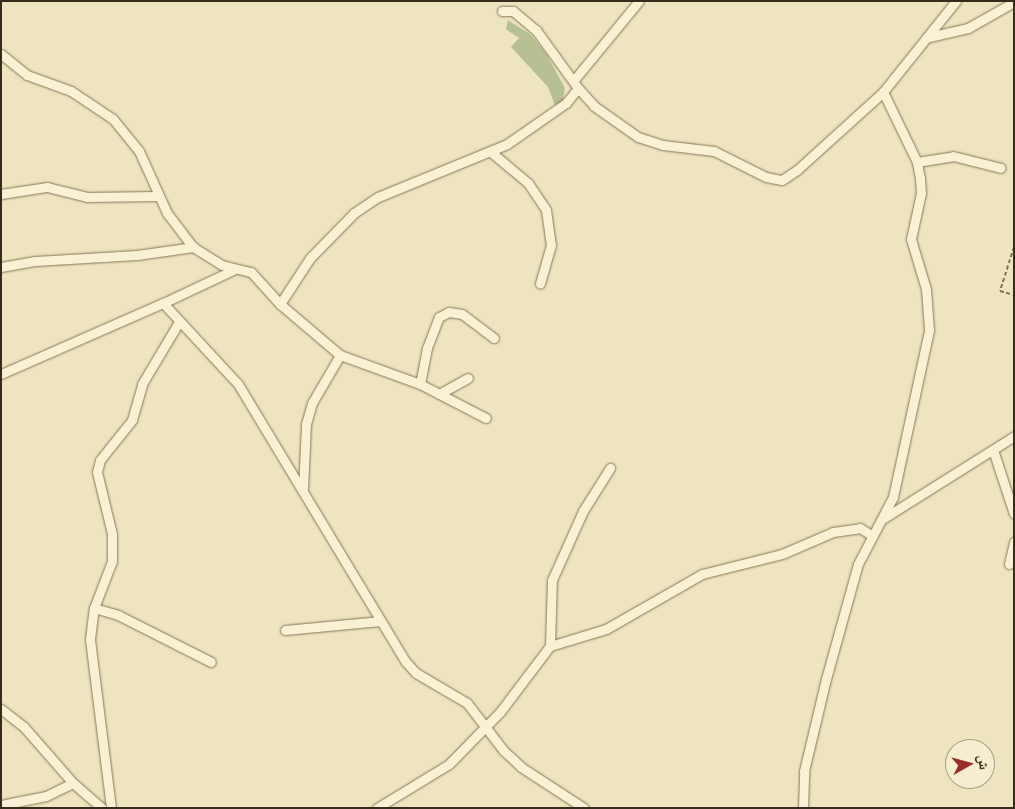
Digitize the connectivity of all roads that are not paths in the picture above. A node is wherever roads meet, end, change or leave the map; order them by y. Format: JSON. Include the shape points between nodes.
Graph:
{"nodes":[{"id":1,"x":639,"y":1,"type":"edge"},
{"id":2,"x":956,"y":1,"type":"edge"},
{"id":3,"x":1014,"y":2,"type":"edge"},
{"id":4,"x":502,"y":10,"type":"dead end"},
{"id":5,"x":929,"y":37,"type":"junction"},
{"id":6,"x":1,"y":54,"type":"edge"},
{"id":7,"x":576,"y":84,"type":"junction"},
{"id":8,"x":883,"y":92,"type":"junction"},
{"id":9,"x":491,"y":152,"type":"junction"},
{"id":10,"x":917,"y":162,"type":"junction"},
{"id":11,"x":1001,"y":168,"type":"dead end"},
{"id":12,"x":1,"y":194,"type":"edge"},
{"id":13,"x":158,"y":196,"type":"junction"},
{"id":14,"x":193,"y":247,"type":"junction"},
{"id":15,"x":1,"y":267,"type":"edge"},
{"id":16,"x":233,"y":270,"type":"junction"},
{"id":17,"x":540,"y":282,"type":"dead end"},
{"id":18,"x":163,"y":303,"type":"junction"},
{"id":19,"x":280,"y":304,"type":"junction"},
{"id":20,"x":179,"y":322,"type":"junction"},
{"id":21,"x":494,"y":338,"type":"dead end"},
{"id":22,"x":340,"y":355,"type":"junction"},
{"id":23,"x":1,"y":374,"type":"edge"},
{"id":24,"x":468,"y":378,"type":"dead end"},
{"id":25,"x":420,"y":384,"type":"junction"},
{"id":26,"x":439,"y":394,"type":"junction"},
{"id":27,"x":486,"y":418,"type":"dead end"},
{"id":28,"x":1014,"y":436,"type":"edge"},
{"id":29,"x":993,"y":450,"type":"junction"},
{"id":30,"x":610,"y":468,"type":"dead end"},
{"id":31,"x":302,"y":490,"type":"junction"},
{"id":32,"x":1014,"y":514,"type":"edge"},
{"id":33,"x":884,"y":518,"type":"junction"},
{"id":34,"x":871,"y":535,"type":"junction"},
{"id":35,"x":1014,"y":542,"type":"edge"},
{"id":36,"x":1009,"y":564,"type":"dead end"},
{"id":37,"x":94,"y":608,"type":"junction"},
{"id":38,"x":381,"y":620,"type":"junction"},
{"id":39,"x":285,"y":630,"type":"dead end"},
{"id":40,"x":550,"y":646,"type":"junction"},
{"id":41,"x":211,"y":662,"type":"dead end"},
{"id":42,"x":1,"y":710,"type":"edge"},
{"id":43,"x":484,"y":726,"type":"junction"},
{"id":44,"x":73,"y":783,"type":"junction"},
{"id":45,"x":1,"y":805,"type":"edge"},
{"id":46,"x":102,"y":808,"type":"edge"},
{"id":47,"x":111,"y":808,"type":"edge"},
{"id":48,"x":377,"y":808,"type":"edge"},
{"id":49,"x":584,"y":808,"type":"edge"},
{"id":50,"x":803,"y":808,"type":"edge"}],
"edges":[{"from":1,"to":7,"type":"street"},
{"from":2,"to":5,"type":"street"},
{"from":3,"to":5,"type":"street","via":[[968,28]]},
{"from":4,"to":7,"type":"street","via":[[513,12],[536,30]]},
{"from":5,"to":8,"type":"street"},
{"from":6,"to":13,"type":"street","via":[[27,75],[71,91],[113,119],[139,151]]},
{"from":7,"to":8,"type":"street","via":[[594,106],[638,137],[663,145],[714,151],[766,178],[782,180]]},
{"from":7,"to":9,"type":"street","via":[[560,108]]},
{"from":8,"to":10,"type":"street"},
{"from":9,"to":17,"type":"street","via":[[523,178],[546,210],[552,245]]},
{"from":9,"to":19,"type":"street","via":[[378,198],[354,213],[310,258]]},
{"from":10,"to":11,"type":"street","via":[[953,156]]},
{"from":10,"to":33,"type":"street","via":[[921,193],[910,239],[926,289],[929,330],[893,498]]},
{"from":12,"to":13,"type":"street","via":[[47,187],[88,197]]},
{"from":13,"to":14,"type":"street"},
{"from":14,"to":15,"type":"street"},
{"from":14,"to":16,"type":"street"},
{"from":16,"to":18,"type":"street"},
{"from":16,"to":19,"type":"street","via":[[251,272]]},
{"from":18,"to":20,"type":"street"},
{"from":18,"to":23,"type":"street"},
{"from":19,"to":22,"type":"street"},
{"from":20,"to":31,"type":"street","via":[[238,384]]},
{"from":20,"to":37,"type":"street","via":[[142,384],[132,420],[100,460],[97,472],[112,534],[112,561]]},
{"from":21,"to":25,"type":"street","via":[[462,314],[449,312],[439,318],[429,342]]},
{"from":22,"to":25,"type":"street"},
{"from":22,"to":31,"type":"street","via":[[312,403],[306,424]]},
{"from":24,"to":26,"type":"street"},
{"from":25,"to":26,"type":"street"},
{"from":26,"to":27,"type":"street"},
{"from":28,"to":29,"type":"street"},
{"from":29,"to":32,"type":"street"},
{"from":29,"to":33,"type":"street"},
{"from":30,"to":40,"type":"street","via":[[579,520],[552,580]]},
{"from":31,"to":38,"type":"street"},
{"from":33,"to":34,"type":"street"},
{"from":34,"to":40,"type":"street","via":[[860,528],[833,532],[782,554],[702,574],[606,629]]},
{"from":34,"to":50,"type":"street","via":[[858,564],[814,727],[804,771]]},
{"from":35,"to":36,"type":"street"},
{"from":37,"to":41,"type":"street","via":[[118,615]]},
{"from":37,"to":47,"type":"street","via":[[90,639]]},
{"from":38,"to":39,"type":"street"},
{"from":38,"to":43,"type":"street","via":[[416,673],[467,702]]},
{"from":40,"to":43,"type":"street","via":[[524,684]]},
{"from":42,"to":44,"type":"street","via":[[42,745]]},
{"from":43,"to":48,"type":"street","via":[[435,774]]},
{"from":43,"to":49,"type":"street","via":[[521,767]]},
{"from":44,"to":45,"type":"street","via":[[46,796]]},
{"from":44,"to":46,"type":"street"}]}
